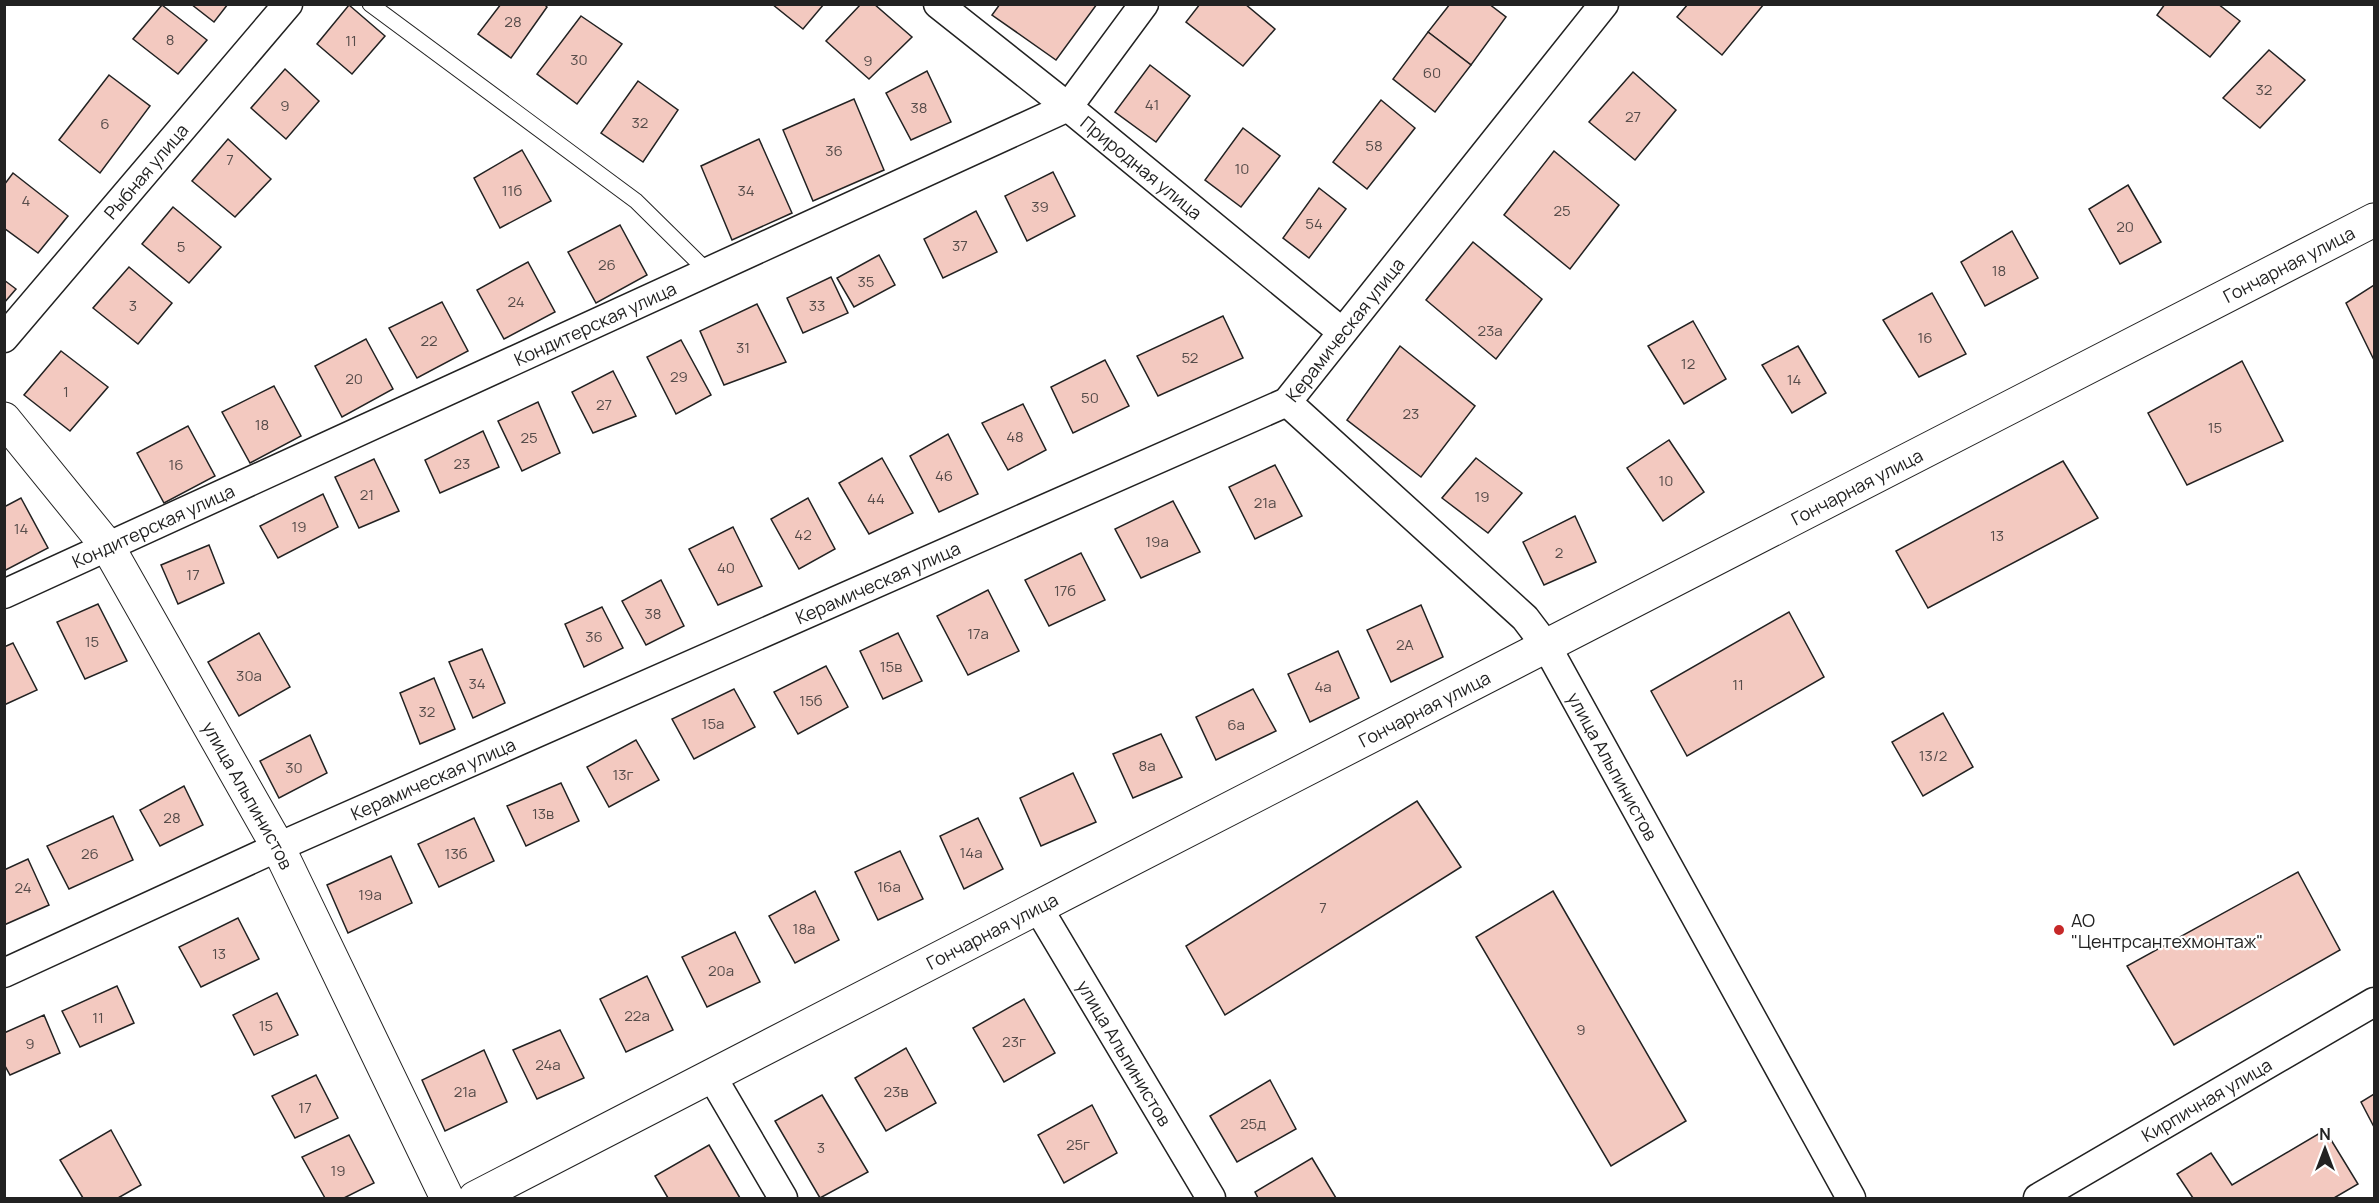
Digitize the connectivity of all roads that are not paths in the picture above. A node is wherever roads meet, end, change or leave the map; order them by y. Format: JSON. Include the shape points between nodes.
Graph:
{"nodes":[{"id":1,"x":288,"y":4,"type":"edge"},
{"id":2,"x":370,"y":4,"type":"edge"},
{"id":3,"x":938,"y":4,"type":"edge"},
{"id":4,"x":1144,"y":4,"type":"edge"},
{"id":5,"x":1604,"y":4,"type":"edge"},
{"id":6,"x":1068,"y":107,"type":"junction"},
{"id":7,"x":2374,"y":220,"type":"edge"},
{"id":8,"x":709,"y":273,"type":"junction"},
{"id":9,"x":1342,"y":332,"type":"junction"},
{"id":10,"x":4,"y":338,"type":"edge"},
{"id":11,"x":1287,"y":402,"type":"junction"},
{"id":12,"x":4,"y":419,"type":"edge"},
{"id":13,"x":108,"y":548,"type":"junction"},
{"id":14,"x":4,"y":594,"type":"edge"},
{"id":15,"x":1547,"y":647,"type":"junction"},
{"id":16,"x":278,"y":847,"type":"junction"},
{"id":17,"x":1037,"y":906,"type":"junction"},
{"id":18,"x":4,"y":974,"type":"edge"},
{"id":19,"x":2374,"y":1002,"type":"edge"},
{"id":20,"x":711,"y":1076,"type":"junction"},
{"id":21,"x":447,"y":1198,"type":"edge"},
{"id":22,"x":474,"y":1198,"type":"edge"},
{"id":23,"x":783,"y":1198,"type":"edge"},
{"id":24,"x":1211,"y":1198,"type":"edge"},
{"id":25,"x":1851,"y":1198,"type":"edge"},
{"id":26,"x":2038,"y":1198,"type":"edge"}],
"edges":[{"from":1,"to":10,"type":"street","name":"Рыбная улица"},
{"from":2,"to":8,"type":"lane","via":[[636,201]]},
{"from":3,"to":6,"type":"street","name":"Природная улица"},
{"from":4,"to":6,"type":"street","name":"Кондитерская улица"},
{"from":5,"to":9,"type":"street","name":"Керамическая улица"},
{"from":6,"to":8,"type":"street","name":"Кондитерская улица"},
{"from":6,"to":9,"type":"street","name":"Природная улица"},
{"from":7,"to":15,"type":"street","name":"Гончарная улица"},
{"from":8,"to":13,"type":"street","name":"Кондитерская улица"},
{"from":9,"to":11,"type":"street","name":"Керамическая улица"},
{"from":11,"to":15,"type":"street","name":"улица Альпинистов","via":[[1525,618]]},
{"from":11,"to":16,"type":"street","name":"Керамическая улица"},
{"from":12,"to":13,"type":"street","name":"улица Альпинистов"},
{"from":13,"to":14,"type":"street","name":"Кондитерская улица"},
{"from":13,"to":16,"type":"street","name":"улица Альпинистов"},
{"from":15,"to":17,"type":"street","name":"Гончарная улица"},
{"from":15,"to":25,"type":"street","name":"улица Альпинистов"},
{"from":16,"to":18,"type":"street","name":"Керамическая улица"},
{"from":16,"to":21,"type":"street","name":"улица Альпинистов"},
{"from":17,"to":20,"type":"street","name":"Гончарная улица"},
{"from":17,"to":24,"type":"street","name":"улица Альпинистов"},
{"from":19,"to":26,"type":"street","name":"Кирпичная улица"},
{"from":20,"to":22,"type":"street","name":"Гончарная улица"},
{"from":20,"to":23,"type":"street"}]}
